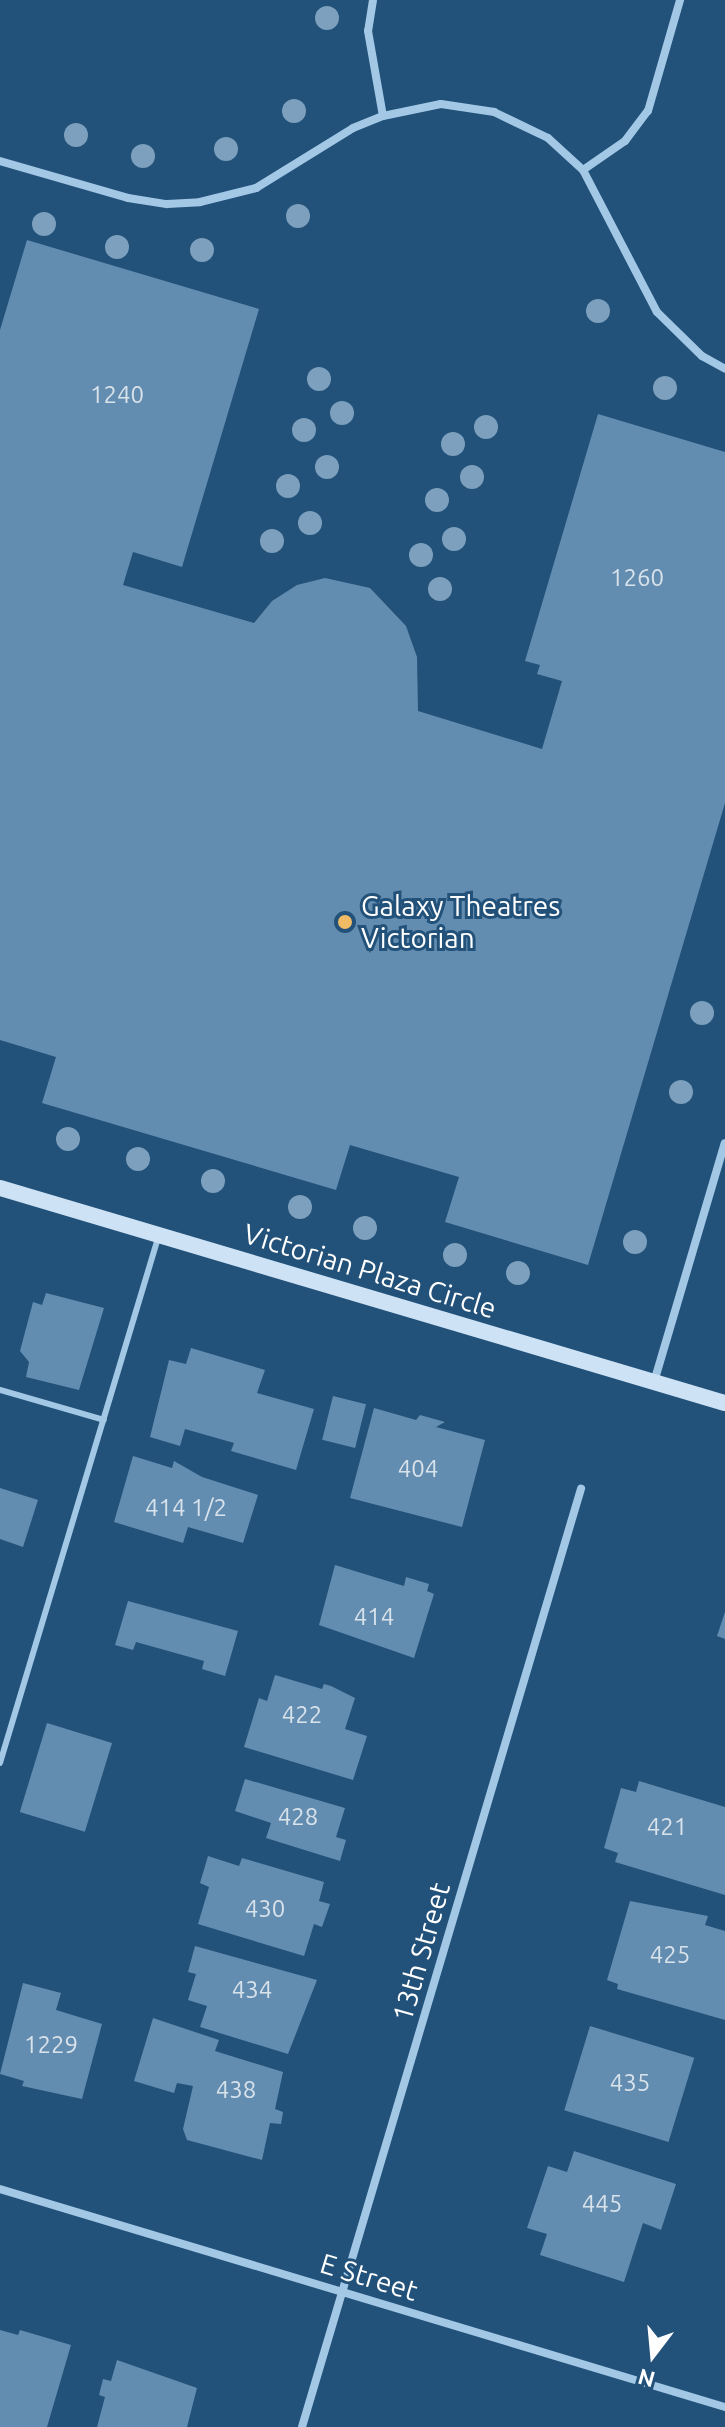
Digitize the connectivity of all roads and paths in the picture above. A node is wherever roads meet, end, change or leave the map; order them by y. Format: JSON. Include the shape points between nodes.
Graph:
{"nodes":[{"id":1,"x":373,"y":0,"type":"edge"},
{"id":2,"x":680,"y":0,"type":"edge"},
{"id":3,"x":383,"y":116,"type":"junction"},
{"id":4,"x":0,"y":161,"type":"edge"},
{"id":5,"x":583,"y":170,"type":"junction"},
{"id":6,"x":725,"y":369,"type":"edge"},
{"id":7,"x":725,"y":1143,"type":"edge"},
{"id":8,"x":0,"y":1188,"type":"edge"},
{"id":9,"x":159,"y":1235,"type":"junction"},
{"id":10,"x":654,"y":1382,"type":"junction"},
{"id":11,"x":0,"y":1390,"type":"edge"},
{"id":12,"x":725,"y":1403,"type":"edge"},
{"id":13,"x":104,"y":1420,"type":"junction"},
{"id":14,"x":581,"y":1489,"type":"dead end"},
{"id":15,"x":0,"y":1763,"type":"edge"},
{"id":16,"x":0,"y":2189,"type":"edge"},
{"id":17,"x":343,"y":2292,"type":"junction"},
{"id":18,"x":725,"y":2407,"type":"edge"},
{"id":19,"x":302,"y":2427,"type":"edge"}],
"edges":[{"from":1,"to":3,"type":"street","via":[[368,31]]},
{"from":2,"to":5,"type":"street","via":[[648,111],[625,141]]},
{"from":3,"to":4,"type":"street","via":[[353,128],[256,188],[200,202],[128,198]]},
{"from":3,"to":5,"type":"street","via":[[441,104],[494,112],[548,138]]},
{"from":5,"to":6,"type":"street","via":[[657,312],[702,356]]},
{"from":7,"to":10,"type":"street"},
{"from":8,"to":9,"type":"street","name":"Victorian Plaza Circle"},
{"from":9,"to":10,"type":"street","name":"Victorian Plaza Circle"},
{"from":9,"to":13,"type":"lane"},
{"from":10,"to":12,"type":"street","name":"Victorian Plaza Circle"},
{"from":11,"to":13,"type":"lane"},
{"from":13,"to":15,"type":"lane"},
{"from":14,"to":17,"type":"street","name":"13th Street"},
{"from":16,"to":17,"type":"street","name":"E Street"},
{"from":17,"to":18,"type":"street","name":"E Street"},
{"from":17,"to":19,"type":"street","name":"13th Street"}]}
